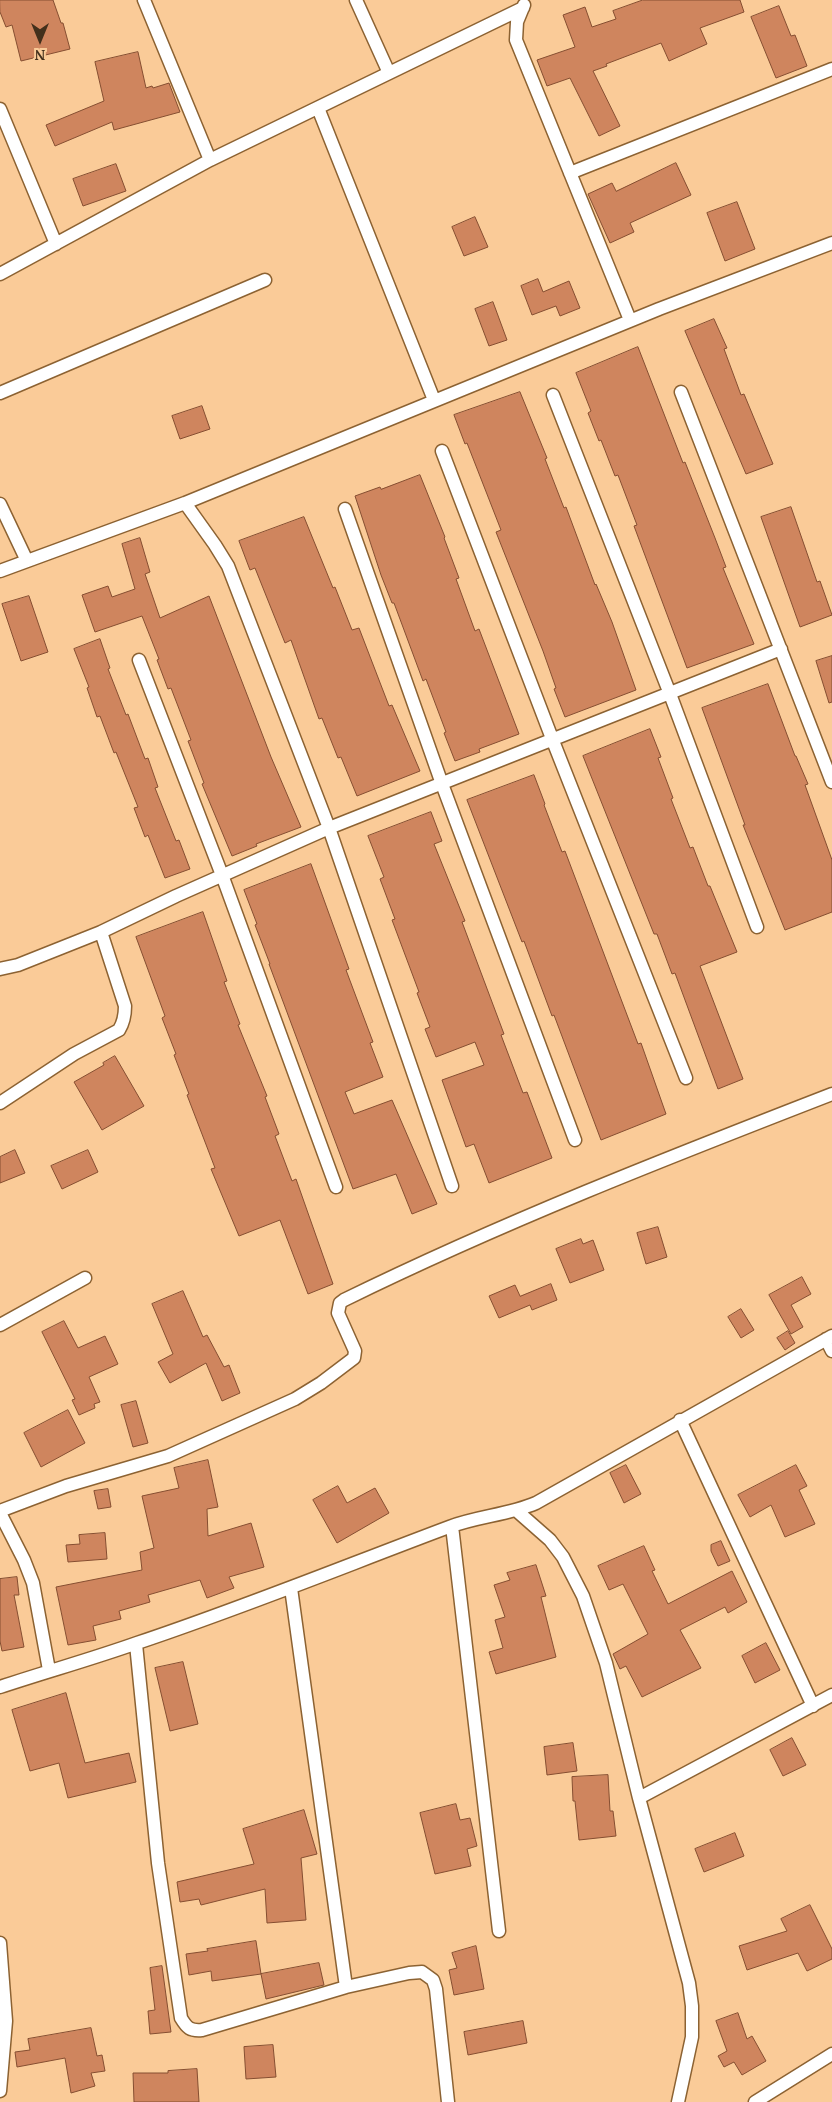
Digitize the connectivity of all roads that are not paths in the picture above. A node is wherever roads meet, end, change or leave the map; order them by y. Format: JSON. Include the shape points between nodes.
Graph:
{"nodes":[{"id":1,"x":144,"y":0,"type":"edge"},
{"id":2,"x":356,"y":0,"type":"edge"},
{"id":3,"x":525,"y":4,"type":"edge"},
{"id":4,"x":832,"y":68,"type":"edge"},
{"id":5,"x":390,"y":73,"type":"junction"},
{"id":6,"x":318,"y":108,"type":"junction"},
{"id":7,"x":0,"y":109,"type":"edge"},
{"id":8,"x":210,"y":160,"type":"junction"},
{"id":9,"x":570,"y":173,"type":"junction"},
{"id":10,"x":832,"y":243,"type":"edge"},
{"id":11,"x":56,"y":244,"type":"junction"},
{"id":12,"x":0,"y":274,"type":"edge"},
{"id":13,"x":264,"y":280,"type":"dead end"},
{"id":14,"x":630,"y":320,"type":"junction"},
{"id":15,"x":681,"y":392,"type":"dead end"},
{"id":16,"x":0,"y":393,"type":"edge"},
{"id":17,"x":553,"y":395,"type":"dead end"},
{"id":18,"x":434,"y":400,"type":"junction"},
{"id":19,"x":442,"y":451,"type":"dead end"},
{"id":20,"x":185,"y":503,"type":"junction"},
{"id":21,"x":0,"y":504,"type":"edge"},
{"id":22,"x":345,"y":509,"type":"dead end"},
{"id":23,"x":27,"y":561,"type":"junction"},
{"id":24,"x":0,"y":571,"type":"edge"},
{"id":25,"x":781,"y":649,"type":"junction"},
{"id":26,"x":139,"y":660,"type":"dead end"},
{"id":27,"x":670,"y":694,"type":"junction"},
{"id":28,"x":553,"y":741,"type":"junction"},
{"id":29,"x":832,"y":782,"type":"edge"},
{"id":30,"x":442,"y":784,"type":"junction"},
{"id":31,"x":329,"y":828,"type":"junction"},
{"id":32,"x":222,"y":875,"type":"junction"},
{"id":33,"x":758,"y":927,"type":"dead end"},
{"id":34,"x":102,"y":932,"type":"junction"},
{"id":35,"x":0,"y":969,"type":"edge"},
{"id":36,"x":686,"y":1078,"type":"dead end"},
{"id":37,"x":832,"y":1094,"type":"edge"},
{"id":38,"x":0,"y":1103,"type":"edge"},
{"id":39,"x":575,"y":1140,"type":"dead end"},
{"id":40,"x":452,"y":1186,"type":"dead end"},
{"id":41,"x":336,"y":1187,"type":"dead end"},
{"id":42,"x":85,"y":1278,"type":"dead end"},
{"id":43,"x":0,"y":1325,"type":"edge"},
{"id":44,"x":829,"y":1337,"type":"edge"},
{"id":45,"x":832,"y":1351,"type":"edge"},
{"id":46,"x":680,"y":1420,"type":"junction"},
{"id":47,"x":517,"y":1511,"type":"junction"},
{"id":48,"x":0,"y":1512,"type":"edge"},
{"id":49,"x":452,"y":1526,"type":"junction"},
{"id":50,"x":291,"y":1588,"type":"junction"},
{"id":51,"x":136,"y":1644,"type":"junction"},
{"id":52,"x":50,"y":1670,"type":"junction"},
{"id":53,"x":0,"y":1687,"type":"edge"},
{"id":54,"x":832,"y":1695,"type":"edge"},
{"id":55,"x":813,"y":1706,"type":"junction"},
{"id":56,"x":640,"y":1798,"type":"junction"},
{"id":57,"x":499,"y":1931,"type":"dead end"},
{"id":58,"x":0,"y":1943,"type":"edge"},
{"id":59,"x":346,"y":1987,"type":"junction"},
{"id":60,"x":832,"y":2054,"type":"edge"},
{"id":61,"x":0,"y":2091,"type":"edge"},
{"id":62,"x":448,"y":2102,"type":"edge"},
{"id":63,"x":678,"y":2102,"type":"edge"},
{"id":64,"x":755,"y":2102,"type":"edge"}],
"edges":[{"from":1,"to":8,"type":"street"},
{"from":2,"to":5,"type":"street"},
{"from":3,"to":5,"type":"street"},
{"from":3,"to":9,"type":"street","via":[[517,22],[516,40]]},
{"from":4,"to":9,"type":"street"},
{"from":5,"to":6,"type":"street"},
{"from":6,"to":8,"type":"street"},
{"from":6,"to":18,"type":"street"},
{"from":7,"to":11,"type":"street"},
{"from":8,"to":11,"type":"street"},
{"from":9,"to":14,"type":"street"},
{"from":10,"to":14,"type":"street"},
{"from":11,"to":12,"type":"street"},
{"from":13,"to":16,"type":"street"},
{"from":14,"to":18,"type":"street"},
{"from":15,"to":25,"type":"street"},
{"from":17,"to":27,"type":"street"},
{"from":18,"to":20,"type":"street"},
{"from":19,"to":28,"type":"street"},
{"from":20,"to":23,"type":"street"},
{"from":20,"to":31,"type":"street","via":[[228,566]]},
{"from":21,"to":23,"type":"street"},
{"from":22,"to":30,"type":"street"},
{"from":23,"to":24,"type":"street"},
{"from":25,"to":27,"type":"street"},
{"from":25,"to":29,"type":"street"},
{"from":26,"to":32,"type":"street"},
{"from":27,"to":28,"type":"street"},
{"from":27,"to":33,"type":"street"},
{"from":28,"to":30,"type":"street"},
{"from":28,"to":36,"type":"street"},
{"from":30,"to":31,"type":"street"},
{"from":30,"to":39,"type":"street"},
{"from":31,"to":32,"type":"street"},
{"from":31,"to":40,"type":"street"},
{"from":32,"to":34,"type":"street"},
{"from":32,"to":41,"type":"street"},
{"from":34,"to":35,"type":"street"},
{"from":34,"to":38,"type":"street","via":[[124,1006],[125,1016],[119,1030],[74,1054]]},
{"from":37,"to":48,"type":"street","via":[[640,1168],[425,1260],[344,1300],[338,1313],[356,1351],[354,1358],[295,1399],[168,1456],[66,1486]]},
{"from":42,"to":43,"type":"street"},
{"from":44,"to":45,"type":"street"},
{"from":44,"to":46,"type":"street"},
{"from":46,"to":47,"type":"street"},
{"from":46,"to":55,"type":"street"},
{"from":47,"to":49,"type":"street"},
{"from":47,"to":56,"type":"street","via":[[550,1540],[563,1557],[583,1596],[606,1663]]},
{"from":48,"to":52,"type":"street","via":[[32,1583]]},
{"from":49,"to":50,"type":"street"},
{"from":49,"to":57,"type":"street"},
{"from":50,"to":51,"type":"street"},
{"from":50,"to":59,"type":"street"},
{"from":51,"to":52,"type":"street"},
{"from":51,"to":59,"type":"street","via":[[158,1863],[181,2018],[193,2031],[202,2030]]},
{"from":52,"to":53,"type":"street"},
{"from":54,"to":55,"type":"street"},
{"from":55,"to":56,"type":"street"},
{"from":56,"to":63,"type":"street","via":[[689,1983],[692,2006],[692,2036]]},
{"from":58,"to":61,"type":"street","via":[[6,2021]]},
{"from":59,"to":62,"type":"street","via":[[409,1973],[422,1972],[433,1980]]},
{"from":60,"to":64,"type":"street"}]}
